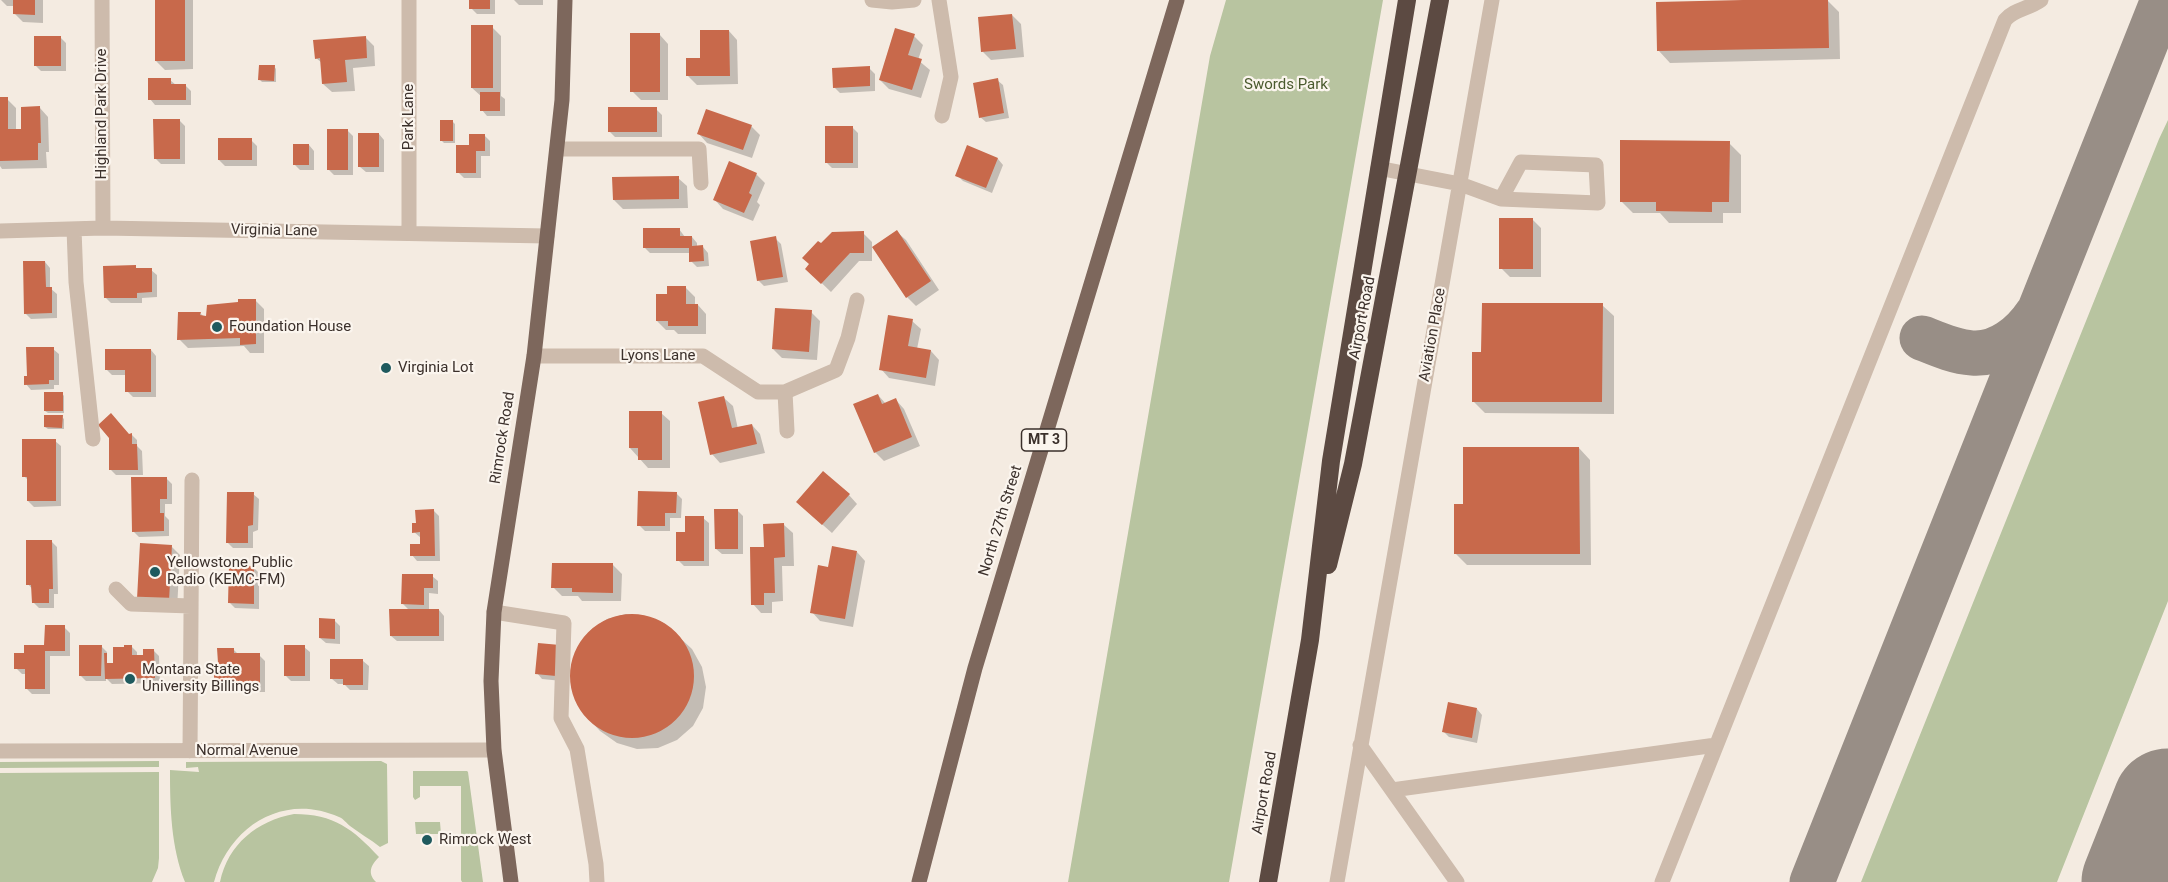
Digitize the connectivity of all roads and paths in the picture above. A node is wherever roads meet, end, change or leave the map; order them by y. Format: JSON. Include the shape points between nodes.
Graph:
{"nodes":[{"id":1,"x":102,"y":0,"type":"edge"},
{"id":2,"x":409,"y":0,"type":"edge"},
{"id":3,"x":565,"y":0,"type":"edge"},
{"id":4,"x":872,"y":0,"type":"edge"},
{"id":5,"x":914,"y":0,"type":"edge"},
{"id":6,"x":939,"y":0,"type":"edge"},
{"id":7,"x":1177,"y":0,"type":"edge"},
{"id":8,"x":1407,"y":0,"type":"edge"},
{"id":9,"x":1440,"y":0,"type":"edge"},
{"id":10,"x":1492,"y":0,"type":"edge"},
{"id":11,"x":2041,"y":0,"type":"edge"},
{"id":12,"x":942,"y":116,"type":"dead end"},
{"id":13,"x":557,"y":149,"type":"junction"},
{"id":14,"x":1378,"y":168,"type":"junction"},
{"id":15,"x":1408,"y":174,"type":"junction"},
{"id":16,"x":701,"y":183,"type":"dead end"},
{"id":17,"x":1460,"y":184,"type":"junction"},
{"id":18,"x":1501,"y":199,"type":"junction"},
{"id":19,"x":102,"y":228,"type":"junction"},
{"id":20,"x":74,"y":229,"type":"junction"},
{"id":21,"x":0,"y":231,"type":"edge"},
{"id":22,"x":409,"y":233,"type":"junction"},
{"id":23,"x":547,"y":236,"type":"junction"},
{"id":24,"x":857,"y":300,"type":"dead end"},
{"id":25,"x":534,"y":356,"type":"junction"},
{"id":26,"x":785,"y":392,"type":"junction"},
{"id":27,"x":787,"y":431,"type":"dead end"},
{"id":28,"x":93,"y":439,"type":"dead end"},
{"id":29,"x":192,"y":480,"type":"dead end"},
{"id":30,"x":116,"y":589,"type":"dead end"},
{"id":31,"x":191,"y":606,"type":"junction"},
{"id":32,"x":495,"y":612,"type":"junction"},
{"id":33,"x":1310,"y":639,"type":"junction"},
{"id":34,"x":1360,"y":745,"type":"junction"},
{"id":35,"x":1716,"y":745,"type":"junction"},
{"id":36,"x":494,"y":750,"type":"junction"},
{"id":37,"x":0,"y":751,"type":"edge"},
{"id":38,"x":190,"y":751,"type":"junction"},
{"id":39,"x":1392,"y":790,"type":"junction"},
{"id":40,"x":511,"y":882,"type":"edge"},
{"id":41,"x":597,"y":882,"type":"edge"},
{"id":42,"x":919,"y":882,"type":"edge"},
{"id":43,"x":1268,"y":882,"type":"edge"},
{"id":44,"x":1337,"y":882,"type":"edge"},
{"id":45,"x":1457,"y":882,"type":"edge"},
{"id":46,"x":1662,"y":882,"type":"edge"}],
"edges":[{"from":1,"to":19,"type":"street","name":"Highland Park Drive"},
{"from":2,"to":22,"type":"street","name":"Park Lane"},
{"from":3,"to":13,"type":"main road","name":"Rimrock Road"},
{"from":4,"to":5,"type":"street"},
{"from":6,"to":12,"type":"street","via":[[951,77]]},
{"from":7,"to":42,"type":"main road","name":"North 27th Street","number":"MT 3","via":[[975,668]]},
{"from":8,"to":14,"type":"highway","name":"Airport Road"},
{"from":9,"to":15,"type":"highway","name":"Airport Road"},
{"from":10,"to":17,"type":"street","name":"Aviation Place"},
{"from":11,"to":35,"type":"street","via":[[2005,20]]},
{"from":13,"to":16,"type":"street","via":[[699,149]]},
{"from":13,"to":23,"type":"main road","name":"Rimrock Road"},
{"from":14,"to":15,"type":"street"},
{"from":14,"to":33,"type":"highway","name":"Airport Road","via":[[1331,461]]},
{"from":15,"to":17,"type":"street"},
{"from":15,"to":33,"type":"highway","name":"Airport Road","via":[[1353,464]]},
{"from":17,"to":18,"type":"street"},
{"from":17,"to":34,"type":"street","name":"Aviation Place"},
{"from":18,"to":18,"type":"street","via":[[1598,203],[1596,165],[1521,162]]},
{"from":19,"to":20,"type":"street","name":"Virginia Lane"},
{"from":19,"to":22,"type":"street","name":"Virginia Lane"},
{"from":20,"to":21,"type":"street","name":"Virginia Lane"},
{"from":20,"to":28,"type":"street"},
{"from":22,"to":23,"type":"street","name":"Virginia Lane"},
{"from":23,"to":25,"type":"main road","name":"Rimrock Road"},
{"from":24,"to":26,"type":"street","name":"Lyons Lane","via":[[836,370]]},
{"from":25,"to":26,"type":"street","name":"Lyons Lane","via":[[703,356],[758,392]]},
{"from":25,"to":32,"type":"main road","name":"Rimrock Road"},
{"from":26,"to":27,"type":"street"},
{"from":29,"to":31,"type":"street"},
{"from":30,"to":31,"type":"street","via":[[131,604]]},
{"from":31,"to":38,"type":"street"},
{"from":32,"to":36,"type":"main road","name":"Rimrock Road","via":[[491,681]]},
{"from":32,"to":41,"type":"street","via":[[564,623],[561,718],[577,749]]},
{"from":33,"to":43,"type":"highway","name":"Airport Road"},
{"from":34,"to":39,"type":"street"},
{"from":34,"to":44,"type":"street","name":"Aviation Place"},
{"from":35,"to":39,"type":"street"},
{"from":35,"to":46,"type":"street"},
{"from":36,"to":38,"type":"street","name":"Normal Avenue"},
{"from":36,"to":40,"type":"main road","name":"Rimrock Road"},
{"from":37,"to":38,"type":"street","name":"Normal Avenue"},
{"from":39,"to":45,"type":"street"}]}
